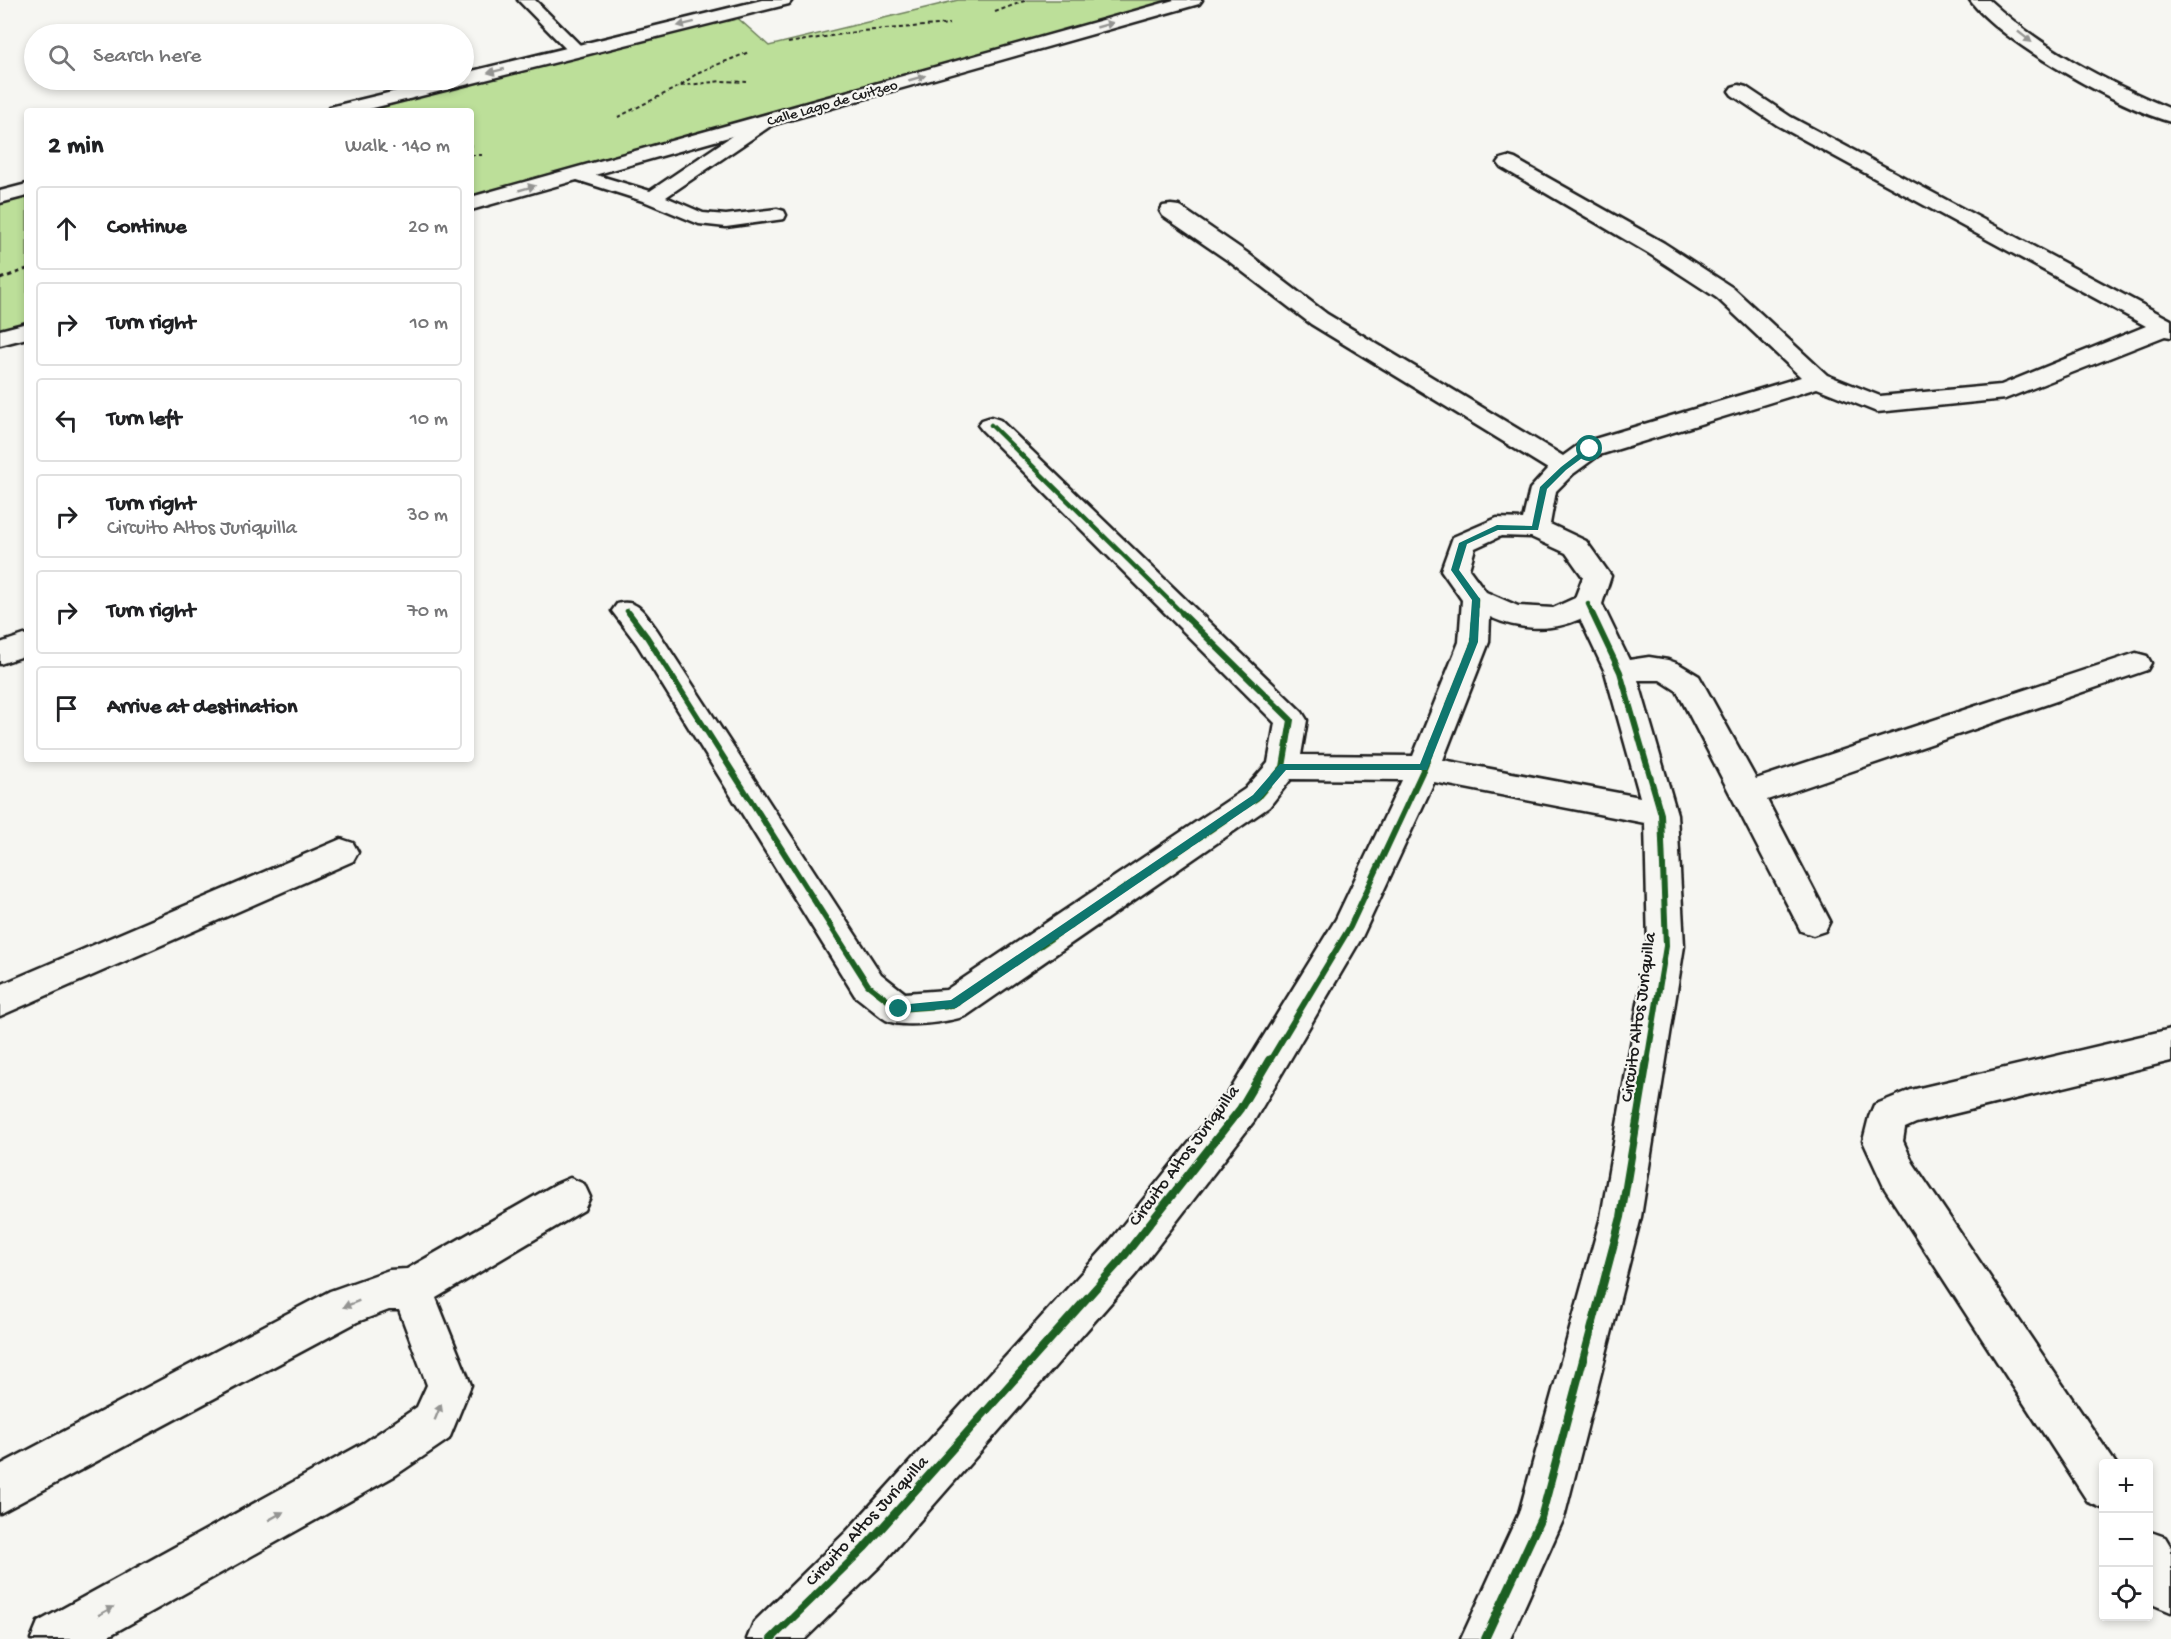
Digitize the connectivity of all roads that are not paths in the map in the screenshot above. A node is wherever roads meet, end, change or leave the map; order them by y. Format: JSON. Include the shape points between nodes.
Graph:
{"nodes":[{"id":1,"x":526,"y":0,"type":"edge"},
{"id":2,"x":783,"y":0,"type":"edge"},
{"id":3,"x":1193,"y":0,"type":"edge"},
{"id":4,"x":1979,"y":0,"type":"edge"},
{"id":5,"x":578,"y":51,"type":"junction"},
{"id":6,"x":474,"y":77,"type":"edge"},
{"id":7,"x":422,"y":90,"type":"edge"},
{"id":8,"x":1739,"y":91,"type":"dead end"},
{"id":9,"x":349,"y":108,"type":"edge"},
{"id":10,"x":2171,"y":116,"type":"edge"},
{"id":11,"x":766,"y":121,"type":"junction"},
{"id":12,"x":1508,"y":163,"type":"dead end"},
{"id":13,"x":577,"y":174,"type":"junction"},
{"id":14,"x":24,"y":191,"type":"edge"},
{"id":15,"x":0,"y":197,"type":"edge"},
{"id":16,"x":652,"y":198,"type":"junction"},
{"id":17,"x":474,"y":203,"type":"edge"},
{"id":18,"x":1171,"y":212,"type":"dead end"},
{"id":19,"x":777,"y":216,"type":"dead end"},
{"id":20,"x":2168,"y":328,"type":"edge"},
{"id":21,"x":24,"y":331,"type":"edge"},
{"id":22,"x":0,"y":338,"type":"edge"},
{"id":23,"x":1818,"y":380,"type":"junction"},
{"id":24,"x":991,"y":425,"type":"dead end"},
{"id":25,"x":1563,"y":468,"type":"junction"},
{"id":26,"x":1535,"y":528,"type":"junction"},
{"id":27,"x":1476,"y":599,"type":"junction"},
{"id":28,"x":1587,"y":604,"type":"junction"},
{"id":29,"x":627,"y":611,"type":"dead end"},
{"id":30,"x":24,"y":645,"type":"edge"},
{"id":31,"x":0,"y":654,"type":"edge"},
{"id":32,"x":2136,"y":663,"type":"dead end"},
{"id":33,"x":1620,"y":672,"type":"junction"},
{"id":34,"x":1283,"y":767,"type":"junction"},
{"id":35,"x":1424,"y":768,"type":"junction"},
{"id":36,"x":1748,"y":794,"type":"junction"},
{"id":37,"x":1661,"y":814,"type":"junction"},
{"id":38,"x":340,"y":852,"type":"dead end"},
{"id":39,"x":1814,"y":921,"type":"dead end"},
{"id":40,"x":0,"y":1001,"type":"edge"},
{"id":41,"x":2171,"y":1045,"type":"edge"},
{"id":42,"x":570,"y":1197,"type":"dead end"},
{"id":43,"x":412,"y":1289,"type":"junction"},
{"id":44,"x":2099,"y":1480,"type":"edge"},
{"id":45,"x":0,"y":1490,"type":"edge"},
{"id":46,"x":2153,"y":1561,"type":"edge"},
{"id":47,"x":2171,"y":1588,"type":"edge"},
{"id":48,"x":55,"y":1639,"type":"edge"},
{"id":49,"x":771,"y":1639,"type":"edge"},
{"id":50,"x":1485,"y":1639,"type":"edge"}],
"edges":[{"from":1,"to":5,"type":"lane"},
{"from":2,"to":5,"type":"street","one_way":true},
{"from":11,"to":3,"type":"street","name":"Calle Lago de Cuitzeo","one_way":true},
{"from":4,"to":10,"type":"street","one_way":true,"via":[[2045,53],[2094,81]]},
{"from":5,"to":6,"type":"street","one_way":true},
{"from":7,"to":9,"type":"street"},
{"from":8,"to":20,"type":"street","via":[[1784,121]]},
{"from":11,"to":13,"type":"street","name":"Calle Lago de Cuitzeo"},
{"from":11,"to":16,"type":"lane"},
{"from":12,"to":23,"type":"street","via":[[1656,248],[1725,293]]},
{"from":13,"to":16,"type":"lane"},
{"from":17,"to":13,"type":"street","name":"Calle Lago de Cuitzeo","one_way":true},
{"from":14,"to":15,"type":"street"},
{"from":16,"to":19,"type":"lane","via":[[699,218],[726,221]]},
{"from":18,"to":25,"type":"street","via":[[1238,257],[1319,320]]},
{"from":20,"to":23,"type":"street","via":[[2005,392],[1877,404]]},
{"from":21,"to":22,"type":"street"},
{"from":23,"to":25,"type":"street","via":[[1590,449]]},
{"from":24,"to":34,"type":"street","via":[[1291,720]]},
{"from":25,"to":26,"type":"street","via":[[1543,489]]},
{"from":26,"to":27,"type":"street","via":[[1497,527],[1463,543],[1455,570]]},
{"from":26,"to":28,"type":"street","via":[[1576,547],[1597,576]]},
{"from":27,"to":28,"type":"street","via":[[1514,616],[1556,618]]},
{"from":27,"to":35,"type":"street","name":"Circuito Altos Juriquilla","via":[[1474,642]]},
{"from":28,"to":33,"type":"street","name":"Circuito Altos Juriquilla"},
{"from":29,"to":34,"type":"street","via":[[648,637],[868,985],[899,1009],[953,1005],[1257,798]]},
{"from":30,"to":31,"type":"street"},
{"from":32,"to":36,"type":"street"},
{"from":33,"to":36,"type":"street","via":[[1649,668],[1668,671],[1688,684]]},
{"from":33,"to":37,"type":"street","name":"Circuito Altos Juriquilla"},
{"from":34,"to":35,"type":"street"},
{"from":35,"to":37,"type":"street"},
{"from":35,"to":49,"type":"street","name":"Circuito Altos Juriquilla","via":[[1350,927],[1240,1109],[1121,1260],[864,1548]]},
{"from":36,"to":39,"type":"street"},
{"from":37,"to":50,"type":"street","name":"Circuito Altos Juriquilla","via":[[1666,946],[1621,1217],[1541,1518]]},
{"from":38,"to":40,"type":"street"},
{"from":41,"to":44,"type":"street","via":[[1911,1107],[1888,1117],[1883,1141],[1899,1176]]},
{"from":42,"to":43,"type":"street"},
{"from":43,"to":45,"type":"street","one_way":true,"via":[[389,1290],[345,1306]]},
{"from":48,"to":43,"type":"street","one_way":true,"via":[[380,1459],[433,1423],[449,1384]]},
{"from":46,"to":47,"type":"street"}]}
